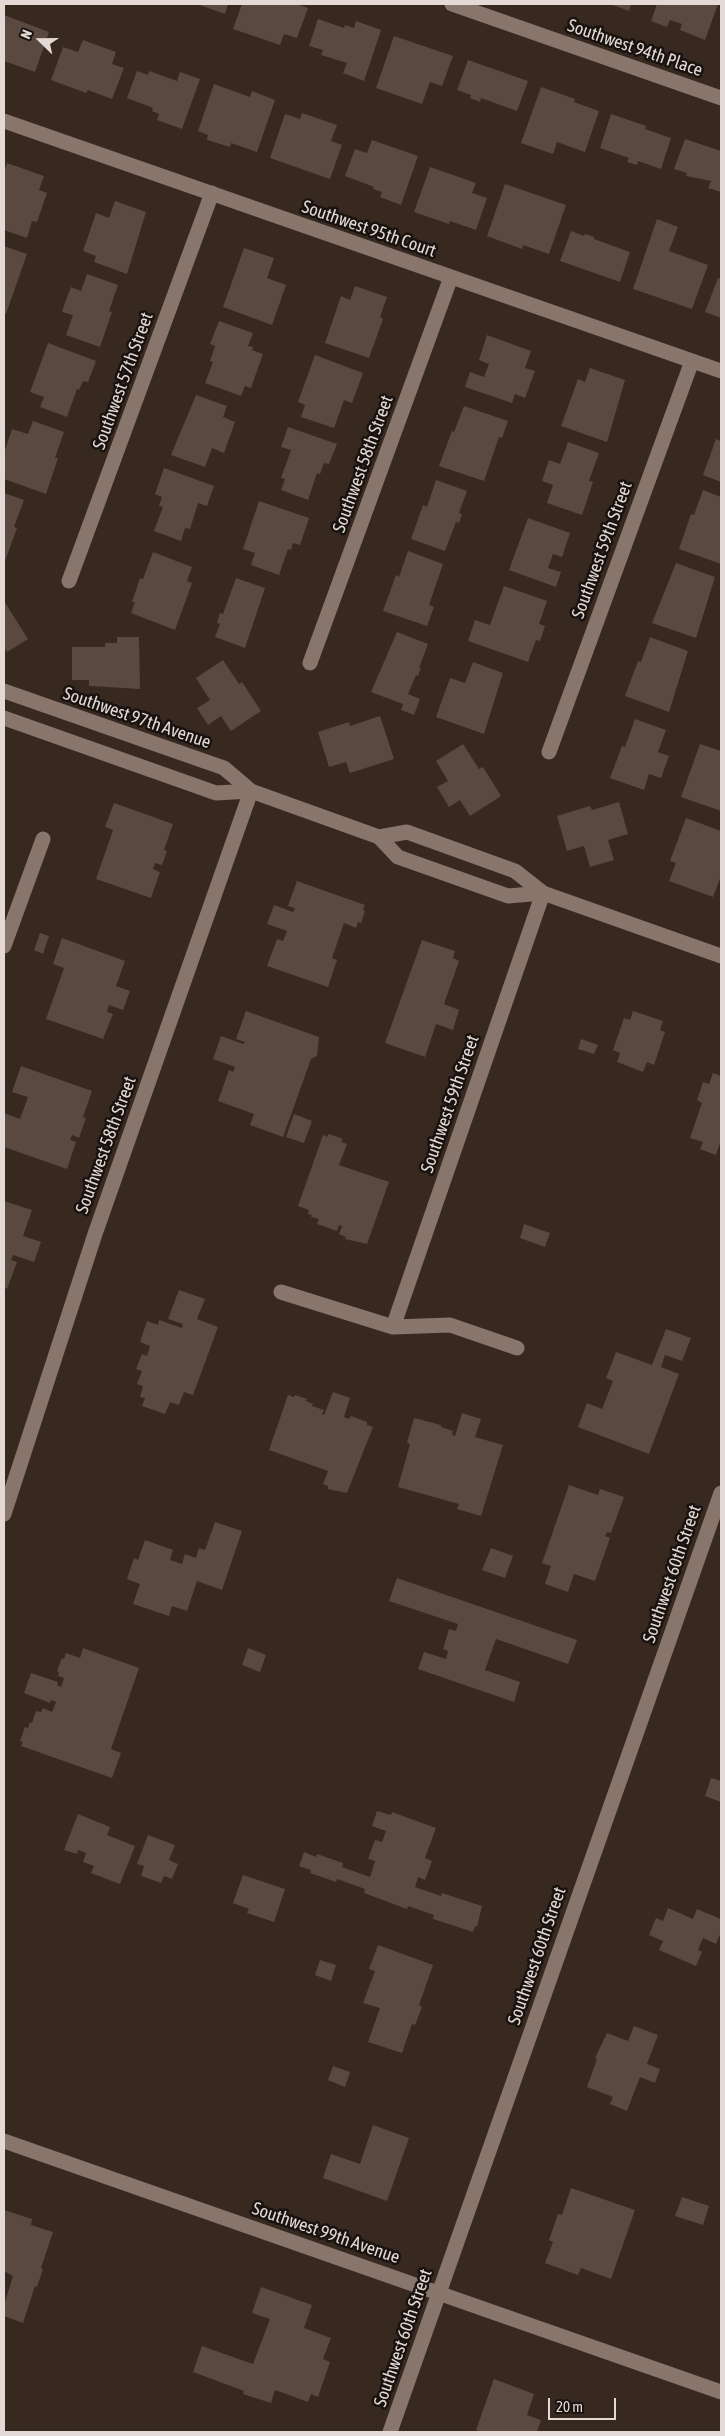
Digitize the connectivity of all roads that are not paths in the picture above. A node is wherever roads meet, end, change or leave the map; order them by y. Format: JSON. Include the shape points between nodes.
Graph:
{"nodes":[{"id":1,"x":452,"y":4,"type":"edge"},
{"id":2,"x":721,"y":98,"type":"edge"},
{"id":3,"x":4,"y":121,"type":"edge"},
{"id":4,"x":212,"y":194,"type":"junction"},
{"id":5,"x":451,"y":277,"type":"junction"},
{"id":6,"x":692,"y":361,"type":"junction"},
{"id":7,"x":721,"y":371,"type":"edge"},
{"id":8,"x":69,"y":581,"type":"dead end"},
{"id":9,"x":310,"y":663,"type":"dead end"},
{"id":10,"x":4,"y":691,"type":"edge"},
{"id":11,"x":4,"y":718,"type":"edge"},
{"id":12,"x":549,"y":752,"type":"dead end"},
{"id":13,"x":251,"y":792,"type":"junction"},
{"id":14,"x":379,"y":836,"type":"junction"},
{"id":15,"x":42,"y":839,"type":"dead end"},
{"id":16,"x":543,"y":893,"type":"junction"},
{"id":17,"x":4,"y":946,"type":"edge"},
{"id":18,"x":721,"y":956,"type":"edge"},
{"id":19,"x":280,"y":1292,"type":"dead end"},
{"id":20,"x":393,"y":1327,"type":"junction"},
{"id":21,"x":517,"y":1348,"type":"dead end"},
{"id":22,"x":721,"y":1493,"type":"edge"},
{"id":23,"x":4,"y":1514,"type":"edge"},
{"id":24,"x":4,"y":2141,"type":"edge"},
{"id":25,"x":438,"y":2292,"type":"junction"},
{"id":26,"x":721,"y":2392,"type":"edge"},
{"id":27,"x":390,"y":2432,"type":"edge"}],
"edges":[{"from":1,"to":2,"type":"street","name":"Southwest 94th Place"},
{"from":3,"to":4,"type":"street","name":"Southwest 95th Court"},
{"from":4,"to":5,"type":"street","name":"Southwest 95th Court"},
{"from":4,"to":8,"type":"street","name":"Southwest 57th Street"},
{"from":5,"to":6,"type":"street","name":"Southwest 95th Court"},
{"from":5,"to":9,"type":"street","name":"Southwest 58th Street"},
{"from":6,"to":7,"type":"street","name":"Southwest 95th Court"},
{"from":6,"to":12,"type":"street","name":"Southwest 59th Street"},
{"from":10,"to":13,"type":"street","name":"Southwest 97th Avenue","via":[[224,768]]},
{"from":11,"to":13,"type":"street","name":"Southwest 97th Avenue","via":[[216,793]]},
{"from":13,"to":14,"type":"street","name":"Southwest 97th Avenue"},
{"from":13,"to":23,"type":"street","name":"Southwest 58th Street","via":[[92,1243]]},
{"from":14,"to":16,"type":"street","name":"Southwest 97th Avenue","via":[[407,832],[515,871]]},
{"from":14,"to":16,"type":"street","name":"Southwest 97th Avenue","via":[[398,857],[508,896]]},
{"from":15,"to":17,"type":"street"},
{"from":16,"to":18,"type":"street","name":"Southwest 97th Avenue"},
{"from":16,"to":20,"type":"street","name":"Southwest 59th Street"},
{"from":19,"to":20,"type":"street"},
{"from":20,"to":21,"type":"street","via":[[450,1325]]},
{"from":22,"to":25,"type":"street","name":"Southwest 60th Street"},
{"from":24,"to":25,"type":"street","name":"Southwest 99th Avenue"},
{"from":25,"to":26,"type":"street","name":"Southwest 99th Avenue"},
{"from":25,"to":27,"type":"street","name":"Southwest 60th Street"}]}
